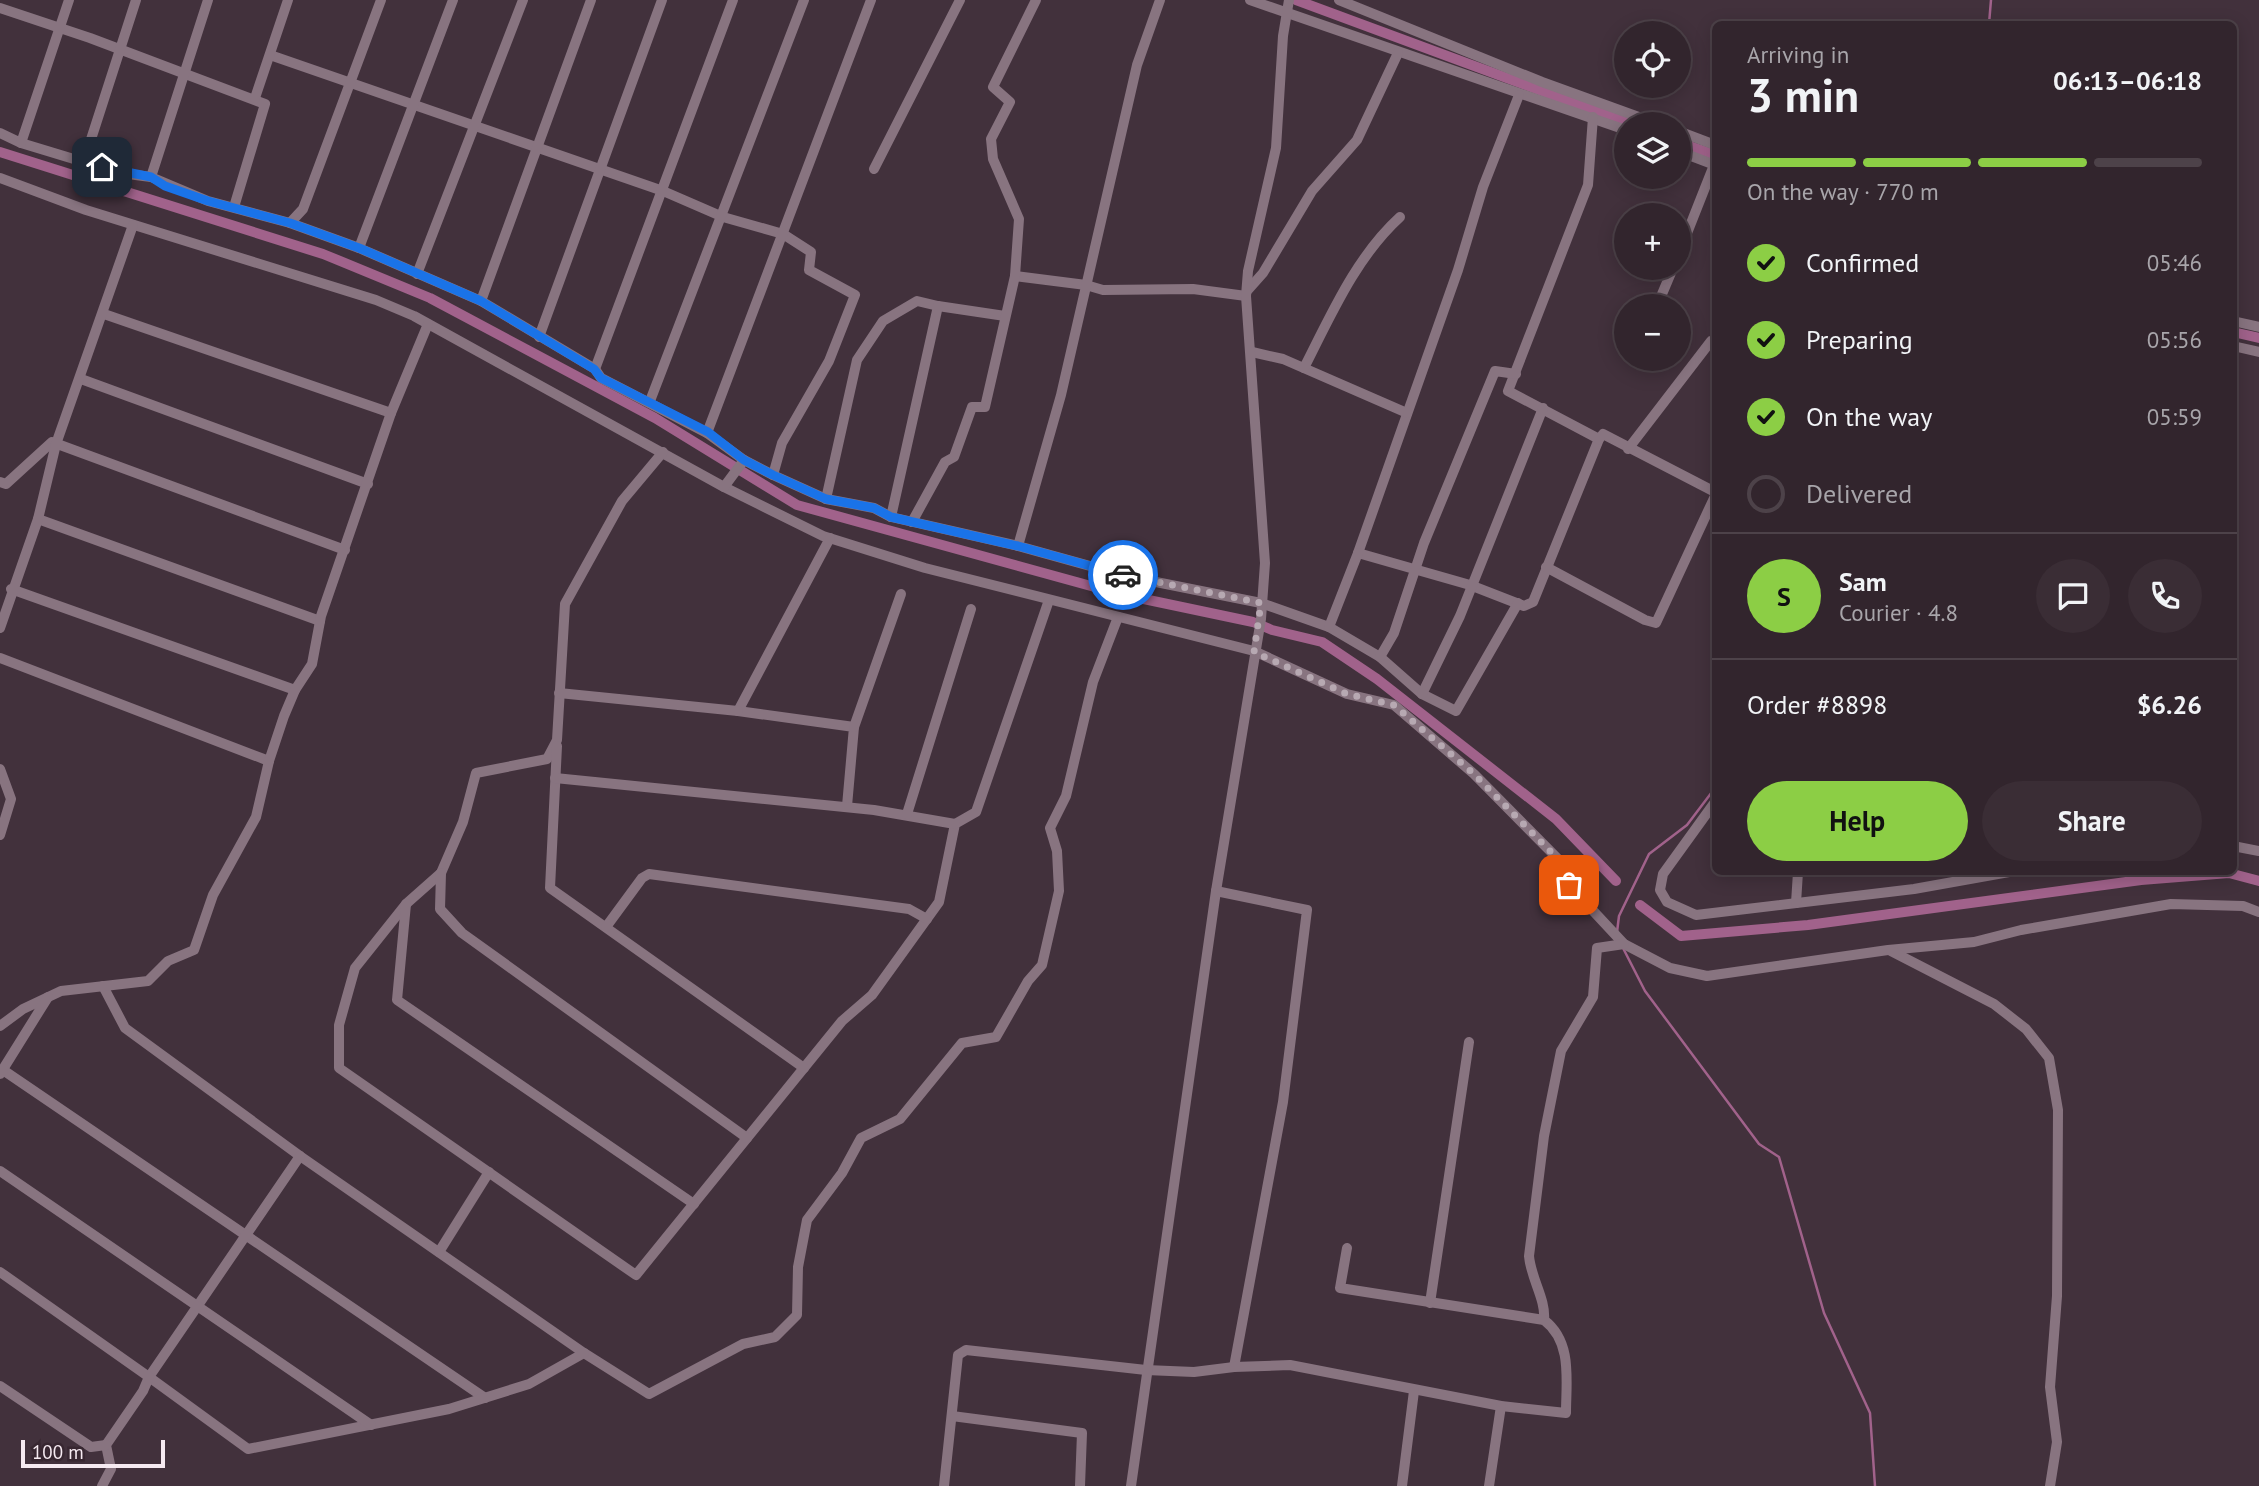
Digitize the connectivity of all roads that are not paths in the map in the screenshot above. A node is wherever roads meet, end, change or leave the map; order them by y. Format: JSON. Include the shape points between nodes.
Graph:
{"nodes":[{"id":1,"x":69,"y":0,"type":"edge"},
{"id":2,"x":136,"y":0,"type":"edge"},
{"id":3,"x":208,"y":0,"type":"edge"},
{"id":4,"x":288,"y":0,"type":"edge"},
{"id":5,"x":380,"y":0,"type":"edge"},
{"id":6,"x":453,"y":0,"type":"edge"},
{"id":7,"x":523,"y":0,"type":"edge"},
{"id":8,"x":591,"y":0,"type":"edge"},
{"id":9,"x":662,"y":0,"type":"edge"},
{"id":10,"x":733,"y":0,"type":"edge"},
{"id":11,"x":804,"y":0,"type":"edge"},
{"id":12,"x":871,"y":0,"type":"edge"},
{"id":13,"x":960,"y":0,"type":"edge"},
{"id":14,"x":1036,"y":0,"type":"edge"},
{"id":15,"x":1160,"y":0,"type":"edge"},
{"id":16,"x":1250,"y":0,"type":"edge"},
{"id":17,"x":1339,"y":0,"type":"edge"},
{"id":18,"x":0,"y":8,"type":"edge"},
{"id":19,"x":1287,"y":8,"type":"edge"},
{"id":20,"x":59,"y":28,"type":"junction"},
{"id":21,"x":119,"y":48,"type":"junction"},
{"id":22,"x":1398,"y":53,"type":"junction"},
{"id":23,"x":270,"y":55,"type":"junction"},
{"id":24,"x":184,"y":72,"type":"junction"},
{"id":25,"x":350,"y":83,"type":"junction"},
{"id":26,"x":1519,"y":95,"type":"junction"},
{"id":27,"x":255,"y":98,"type":"junction"},
{"id":28,"x":415,"y":106,"type":"junction"},
{"id":29,"x":1625,"y":112,"type":"edge"},
{"id":30,"x":1593,"y":117,"type":"junction"},
{"id":31,"x":1614,"y":125,"type":"edge"},
{"id":32,"x":475,"y":128,"type":"junction"},
{"id":33,"x":0,"y":133,"type":"edge"},
{"id":34,"x":1691,"y":136,"type":"edge"},
{"id":35,"x":21,"y":143,"type":"junction"},
{"id":36,"x":1712,"y":144,"type":"edge"},
{"id":37,"x":537,"y":149,"type":"junction"},
{"id":38,"x":1691,"y":156,"type":"edge"},
{"id":39,"x":85,"y":161,"type":"junction"},
{"id":40,"x":1712,"y":164,"type":"edge"},
{"id":41,"x":874,"y":169,"type":"dead end"},
{"id":42,"x":600,"y":170,"type":"junction"},
{"id":43,"x":1712,"y":170,"type":"edge"},
{"id":44,"x":151,"y":177,"type":"junction"},
{"id":45,"x":0,"y":178,"type":"edge"},
{"id":46,"x":663,"y":191,"type":"junction"},
{"id":47,"x":234,"y":207,"type":"junction"},
{"id":48,"x":723,"y":217,"type":"junction"},
{"id":49,"x":1400,"y":217,"type":"dead end"},
{"id":50,"x":290,"y":223,"type":"junction"},
{"id":51,"x":1691,"y":223,"type":"edge"},
{"id":52,"x":133,"y":225,"type":"junction"},
{"id":53,"x":783,"y":234,"type":"junction"},
{"id":54,"x":359,"y":248,"type":"junction"},
{"id":55,"x":418,"y":274,"type":"junction"},
{"id":56,"x":1015,"y":276,"type":"junction"},
{"id":57,"x":1086,"y":285,"type":"junction"},
{"id":58,"x":1247,"y":294,"type":"junction"},
{"id":59,"x":481,"y":301,"type":"junction"},
{"id":60,"x":937,"y":306,"type":"junction"},
{"id":61,"x":104,"y":314,"type":"junction"},
{"id":62,"x":1004,"y":316,"type":"junction"},
{"id":63,"x":2237,"y":322,"type":"edge"},
{"id":64,"x":428,"y":324,"type":"junction"},
{"id":65,"x":2259,"y":327,"type":"edge"},
{"id":66,"x":539,"y":337,"type":"junction"},
{"id":67,"x":1711,"y":341,"type":"dead end"},
{"id":68,"x":2237,"y":347,"type":"edge"},
{"id":69,"x":1252,"y":352,"type":"junction"},
{"id":70,"x":2259,"y":352,"type":"edge"},
{"id":71,"x":1304,"y":368,"type":"junction"},
{"id":72,"x":594,"y":369,"type":"junction"},
{"id":73,"x":1516,"y":374,"type":"junction"},
{"id":74,"x":81,"y":379,"type":"junction"},
{"id":75,"x":650,"y":401,"type":"junction"},
{"id":76,"x":1543,"y":408,"type":"junction"},
{"id":77,"x":391,"y":413,"type":"junction"},
{"id":78,"x":1407,"y":413,"type":"junction"},
{"id":79,"x":708,"y":432,"type":"junction"},
{"id":80,"x":1599,"y":439,"type":"junction"},
{"id":81,"x":56,"y":444,"type":"junction"},
{"id":82,"x":1628,"y":449,"type":"junction"},
{"id":83,"x":663,"y":452,"type":"junction"},
{"id":84,"x":744,"y":460,"type":"junction"},
{"id":85,"x":773,"y":475,"type":"junction"},
{"id":86,"x":0,"y":482,"type":"edge"},
{"id":87,"x":368,"y":484,"type":"junction"},
{"id":88,"x":724,"y":486,"type":"junction"},
{"id":89,"x":1712,"y":492,"type":"edge"},
{"id":90,"x":826,"y":499,"type":"junction"},
{"id":91,"x":1712,"y":501,"type":"edge"},
{"id":92,"x":891,"y":517,"type":"junction"},
{"id":93,"x":38,"y":519,"type":"junction"},
{"id":94,"x":912,"y":522,"type":"junction"},
{"id":95,"x":830,"y":538,"type":"junction"},
{"id":96,"x":1018,"y":546,"type":"junction"},
{"id":97,"x":345,"y":550,"type":"junction"},
{"id":98,"x":1358,"y":553,"type":"junction"},
{"id":99,"x":1546,"y":567,"type":"junction"},
{"id":100,"x":1415,"y":571,"type":"junction"},
{"id":101,"x":1470,"y":585,"type":"junction"},
{"id":102,"x":11,"y":589,"type":"junction"},
{"id":103,"x":901,"y":594,"type":"dead end"},
{"id":104,"x":1049,"y":600,"type":"junction"},
{"id":105,"x":1261,"y":603,"type":"junction"},
{"id":106,"x":1518,"y":603,"type":"junction"},
{"id":107,"x":971,"y":609,"type":"dead end"},
{"id":108,"x":1118,"y":617,"type":"junction"},
{"id":109,"x":320,"y":621,"type":"junction"},
{"id":110,"x":1329,"y":627,"type":"junction"},
{"id":111,"x":0,"y":628,"type":"edge"},
{"id":112,"x":1255,"y":646,"type":"junction"},
{"id":113,"x":1380,"y":657,"type":"junction"},
{"id":114,"x":0,"y":659,"type":"edge"},
{"id":115,"x":295,"y":690,"type":"junction"},
{"id":116,"x":559,"y":693,"type":"junction"},
{"id":117,"x":1422,"y":694,"type":"junction"},
{"id":118,"x":738,"y":711,"type":"junction"},
{"id":119,"x":854,"y":727,"type":"junction"},
{"id":120,"x":557,"y":740,"type":"junction"},
{"id":121,"x":269,"y":761,"type":"junction"},
{"id":122,"x":0,"y":769,"type":"edge"},
{"id":123,"x":555,"y":778,"type":"junction"},
{"id":124,"x":847,"y":806,"type":"junction"},
{"id":125,"x":1712,"y":806,"type":"edge"},
{"id":126,"x":907,"y":814,"type":"junction"},
{"id":127,"x":956,"y":824,"type":"junction"},
{"id":128,"x":0,"y":835,"type":"edge"},
{"id":129,"x":2237,"y":847,"type":"edge"},
{"id":130,"x":2259,"y":851,"type":"edge"},
{"id":131,"x":441,"y":873,"type":"junction"},
{"id":132,"x":1798,"y":875,"type":"edge"},
{"id":133,"x":1992,"y":875,"type":"edge"},
{"id":134,"x":1216,"y":891,"type":"junction"},
{"id":135,"x":406,"y":904,"type":"junction"},
{"id":136,"x":1796,"y":904,"type":"junction"},
{"id":137,"x":2259,"y":912,"type":"edge"},
{"id":138,"x":927,"y":919,"type":"junction"},
{"id":139,"x":606,"y":927,"type":"junction"},
{"id":140,"x":1624,"y":944,"type":"junction"},
{"id":141,"x":1888,"y":950,"type":"junction"},
{"id":142,"x":103,"y":985,"type":"junction"},
{"id":143,"x":48,"y":997,"type":"junction"},
{"id":144,"x":0,"y":1026,"type":"edge"},
{"id":145,"x":1469,"y":1042,"type":"dead end"},
{"id":146,"x":804,"y":1068,"type":"junction"},
{"id":147,"x":2,"y":1072,"type":"edge"},
{"id":148,"x":747,"y":1138,"type":"junction"},
{"id":149,"x":300,"y":1156,"type":"junction"},
{"id":150,"x":0,"y":1171,"type":"edge"},
{"id":151,"x":489,"y":1172,"type":"junction"},
{"id":152,"x":694,"y":1204,"type":"junction"},
{"id":153,"x":245,"y":1235,"type":"junction"},
{"id":154,"x":1347,"y":1248,"type":"dead end"},
{"id":155,"x":439,"y":1252,"type":"junction"},
{"id":156,"x":0,"y":1272,"type":"edge"},
{"id":157,"x":1430,"y":1303,"type":"junction"},
{"id":158,"x":197,"y":1306,"type":"junction"},
{"id":159,"x":1544,"y":1320,"type":"junction"},
{"id":160,"x":584,"y":1353,"type":"junction"},
{"id":161,"x":1234,"y":1367,"type":"junction"},
{"id":162,"x":1146,"y":1370,"type":"junction"},
{"id":163,"x":149,"y":1377,"type":"junction"},
{"id":164,"x":0,"y":1386,"type":"edge"},
{"id":165,"x":1415,"y":1391,"type":"junction"},
{"id":166,"x":485,"y":1398,"type":"junction"},
{"id":167,"x":1501,"y":1406,"type":"junction"},
{"id":168,"x":953,"y":1416,"type":"junction"},
{"id":169,"x":371,"y":1425,"type":"junction"},
{"id":170,"x":106,"y":1444,"type":"junction"},
{"id":171,"x":102,"y":1486,"type":"edge"},
{"id":172,"x":944,"y":1486,"type":"edge"},
{"id":173,"x":1080,"y":1486,"type":"edge"},
{"id":174,"x":1131,"y":1486,"type":"edge"},
{"id":175,"x":1402,"y":1486,"type":"edge"},
{"id":176,"x":1489,"y":1486,"type":"edge"},
{"id":177,"x":2050,"y":1486,"type":"edge"}],
"edges":[{"from":1,"to":20,"type":"street"},
{"from":2,"to":21,"type":"street"},
{"from":3,"to":24,"type":"street"},
{"from":4,"to":23,"type":"street"},
{"from":5,"to":25,"type":"street"},
{"from":6,"to":28,"type":"street"},
{"from":7,"to":32,"type":"street"},
{"from":8,"to":37,"type":"street"},
{"from":9,"to":42,"type":"street"},
{"from":10,"to":46,"type":"street"},
{"from":11,"to":48,"type":"street"},
{"from":12,"to":53,"type":"street"},
{"from":13,"to":41,"type":"street"},
{"from":14,"to":56,"type":"street","via":[[993,87],[1010,102],[991,139],[993,159],[1019,219]]},
{"from":15,"to":57,"type":"street","via":[[1137,65]]},
{"from":16,"to":19,"type":"street"},
{"from":17,"to":29,"type":"street"},
{"from":18,"to":20,"type":"street"},
{"from":19,"to":22,"type":"street"},
{"from":19,"to":58,"type":"street","via":[[1276,148],[1248,271]]},
{"from":20,"to":21,"type":"street"},
{"from":20,"to":35,"type":"street"},
{"from":21,"to":24,"type":"street"},
{"from":21,"to":39,"type":"street"},
{"from":22,"to":26,"type":"street"},
{"from":22,"to":58,"type":"street","via":[[1357,140],[1312,191]]},
{"from":23,"to":25,"type":"street"},
{"from":23,"to":27,"type":"street"},
{"from":24,"to":27,"type":"street"},
{"from":24,"to":44,"type":"street"},
{"from":25,"to":28,"type":"street"},
{"from":25,"to":50,"type":"street","via":[[303,209]]},
{"from":26,"to":30,"type":"street"},
{"from":26,"to":78,"type":"street"},
{"from":27,"to":47,"type":"street","via":[[265,104]]},
{"from":28,"to":32,"type":"street"},
{"from":28,"to":54,"type":"street"},
{"from":30,"to":31,"type":"street"},
{"from":30,"to":73,"type":"street","via":[[1588,185]]},
{"from":32,"to":37,"type":"street"},
{"from":32,"to":55,"type":"street"},
{"from":33,"to":35,"type":"street"},
{"from":34,"to":36,"type":"street"},
{"from":35,"to":39,"type":"street"},
{"from":37,"to":42,"type":"street"},
{"from":37,"to":59,"type":"street"},
{"from":38,"to":40,"type":"street"},
{"from":39,"to":44,"type":"street"},
{"from":42,"to":46,"type":"street"},
{"from":42,"to":66,"type":"street"},
{"from":43,"to":51,"type":"street"},
{"from":44,"to":47,"type":"street","via":[[197,198]]},
{"from":45,"to":52,"type":"street"},
{"from":46,"to":48,"type":"street"},
{"from":46,"to":72,"type":"street"},
{"from":47,"to":50,"type":"street"},
{"from":48,"to":53,"type":"street"},
{"from":48,"to":75,"type":"street"},
{"from":49,"to":71,"type":"street","via":[[1377,238]]},
{"from":50,"to":54,"type":"street"},
{"from":52,"to":61,"type":"street"},
{"from":52,"to":64,"type":"street","via":[[376,300]]},
{"from":53,"to":79,"type":"street"},
{"from":53,"to":85,"type":"street","via":[[811,252],[809,270],[855,295],[829,362],[782,443]]},
{"from":54,"to":55,"type":"street"},
{"from":55,"to":59,"type":"street"},
{"from":56,"to":57,"type":"street"},
{"from":56,"to":62,"type":"street"},
{"from":57,"to":58,"type":"street","via":[[1103,290]]},
{"from":57,"to":96,"type":"street","via":[[1061,396]]},
{"from":58,"to":69,"type":"street"},
{"from":59,"to":66,"type":"street"},
{"from":60,"to":62,"type":"street"},
{"from":60,"to":90,"type":"street","via":[[917,301],[883,321],[857,359]]},
{"from":60,"to":92,"type":"street"},
{"from":61,"to":74,"type":"street"},
{"from":61,"to":77,"type":"street"},
{"from":62,"to":94,"type":"street","via":[[985,407],[972,407],[954,457],[945,462]]},
{"from":63,"to":65,"type":"street"},
{"from":64,"to":77,"type":"street"},
{"from":64,"to":83,"type":"street"},
{"from":66,"to":72,"type":"street"},
{"from":67,"to":82,"type":"street"},
{"from":68,"to":70,"type":"street"},
{"from":69,"to":71,"type":"street"},
{"from":69,"to":105,"type":"street","via":[[1265,563]]},
{"from":71,"to":78,"type":"street"},
{"from":72,"to":75,"type":"street","via":[[601,378]]},
{"from":73,"to":76,"type":"street","via":[[1508,391]]},
{"from":73,"to":100,"type":"street","via":[[1495,371]]},
{"from":74,"to":81,"type":"street"},
{"from":74,"to":87,"type":"street"},
{"from":75,"to":79,"type":"street"},
{"from":76,"to":80,"type":"street"},
{"from":76,"to":101,"type":"street"},
{"from":77,"to":87,"type":"street"},
{"from":78,"to":98,"type":"street"},
{"from":79,"to":84,"type":"street"},
{"from":80,"to":82,"type":"street","via":[[1603,434]]},
{"from":80,"to":99,"type":"street"},
{"from":81,"to":86,"type":"street","via":[[52,442],[6,484]]},
{"from":81,"to":93,"type":"street"},
{"from":81,"to":97,"type":"street"},
{"from":82,"to":89,"type":"street"},
{"from":83,"to":88,"type":"street"},
{"from":83,"to":116,"type":"street","via":[[622,501],[565,604]]},
{"from":84,"to":85,"type":"street"},
{"from":84,"to":88,"type":"street"},
{"from":85,"to":90,"type":"street"},
{"from":87,"to":97,"type":"street"},
{"from":88,"to":95,"type":"street"},
{"from":90,"to":92,"type":"street","via":[[874,508]]},
{"from":91,"to":99,"type":"street","via":[[1656,623]]},
{"from":92,"to":94,"type":"street"},
{"from":93,"to":102,"type":"street"},
{"from":93,"to":109,"type":"street"},
{"from":94,"to":96,"type":"street"},
{"from":95,"to":104,"type":"street"},
{"from":95,"to":118,"type":"street"},
{"from":96,"to":105,"type":"street","via":[[1126,576]]},
{"from":97,"to":109,"type":"street"},
{"from":98,"to":100,"type":"street"},
{"from":98,"to":110,"type":"street"},
{"from":99,"to":106,"type":"street","via":[[1533,602]]},
{"from":100,"to":101,"type":"street"},
{"from":100,"to":113,"type":"street","via":[[1394,633]]},
{"from":101,"to":106,"type":"street"},
{"from":101,"to":117,"type":"street"},
{"from":102,"to":111,"type":"street"},
{"from":102,"to":115,"type":"street"},
{"from":103,"to":119,"type":"street"},
{"from":104,"to":108,"type":"street"},
{"from":104,"to":127,"type":"street","via":[[976,813]]},
{"from":105,"to":110,"type":"street"},
{"from":105,"to":112,"type":"street"},
{"from":106,"to":117,"type":"street","via":[[1456,711]]},
{"from":107,"to":126,"type":"street"},
{"from":108,"to":112,"type":"street"},
{"from":108,"to":160,"type":"street","via":[[1093,682],[1066,796],[1050,828],[1057,851],[1059,891],[1042,965],[996,1037],[962,1043],[900,1119],[861,1138],[807,1220],[798,1267],[797,1315],[775,1337],[723,1353],[649,1394]]},
{"from":109,"to":115,"type":"street","via":[[312,664]]},
{"from":110,"to":113,"type":"street"},
{"from":112,"to":134,"type":"street"},
{"from":112,"to":140,"type":"street","via":[[1347,694],[1394,705],[1474,774],[1563,864],[1569,885]]},
{"from":113,"to":117,"type":"street"},
{"from":114,"to":121,"type":"street"},
{"from":115,"to":121,"type":"street"},
{"from":116,"to":118,"type":"street"},
{"from":116,"to":120,"type":"street"},
{"from":118,"to":119,"type":"street"},
{"from":119,"to":124,"type":"street"},
{"from":120,"to":123,"type":"street"},
{"from":120,"to":131,"type":"street","via":[[547,759],[476,773],[463,822]]},
{"from":121,"to":142,"type":"street","via":[[256,817],[213,895],[194,950],[168,961],[148,981]]},
{"from":122,"to":128,"type":"street","via":[[11,799]]},
{"from":123,"to":124,"type":"street"},
{"from":123,"to":139,"type":"street","via":[[550,888]]},
{"from":124,"to":126,"type":"street"},
{"from":125,"to":136,"type":"street","via":[[1662,874],[1660,890],[1667,902],[1696,915]]},
{"from":126,"to":127,"type":"street"},
{"from":127,"to":138,"type":"street","via":[[939,902]]},
{"from":129,"to":130,"type":"street"},
{"from":131,"to":135,"type":"street"},
{"from":131,"to":148,"type":"street","via":[[440,909],[462,933]]},
{"from":132,"to":136,"type":"street"},
{"from":133,"to":136,"type":"street"},
{"from":134,"to":161,"type":"street","via":[[1307,910],[1283,1102]]},
{"from":134,"to":162,"type":"street"},
{"from":135,"to":151,"type":"street","via":[[355,968],[339,1025],[339,1068]]},
{"from":135,"to":152,"type":"street","via":[[397,1000]]},
{"from":137,"to":141,"type":"street","via":[[2243,906],[2171,904],[1974,942]]},
{"from":138,"to":139,"type":"street","via":[[909,909],[649,874]]},
{"from":138,"to":146,"type":"street","via":[[872,995],[842,1021]]},
{"from":139,"to":146,"type":"street"},
{"from":140,"to":141,"type":"street","via":[[1670,968],[1707,976]]},
{"from":140,"to":159,"type":"street","via":[[1597,947],[1593,996],[1561,1051],[1544,1136],[1529,1256]]},
{"from":141,"to":177,"type":"street","via":[[1994,1004],[2026,1029],[2049,1058],[2058,1110],[2057,1296],[2050,1387],[2057,1442]]},
{"from":142,"to":143,"type":"street"},
{"from":142,"to":149,"type":"street","via":[[125,1028]]},
{"from":143,"to":144,"type":"street"},
{"from":143,"to":147,"type":"street"},
{"from":145,"to":157,"type":"street"},
{"from":146,"to":148,"type":"street"},
{"from":147,"to":153,"type":"street"},
{"from":148,"to":152,"type":"street"},
{"from":149,"to":153,"type":"street"},
{"from":149,"to":155,"type":"street"},
{"from":150,"to":158,"type":"street"},
{"from":151,"to":152,"type":"street","via":[[636,1275]]},
{"from":151,"to":155,"type":"street"},
{"from":153,"to":158,"type":"street"},
{"from":153,"to":166,"type":"street"},
{"from":154,"to":157,"type":"street","via":[[1340,1288]]},
{"from":155,"to":160,"type":"street"},
{"from":156,"to":163,"type":"street"},
{"from":157,"to":159,"type":"street"},
{"from":158,"to":163,"type":"street"},
{"from":158,"to":169,"type":"street"},
{"from":159,"to":167,"type":"street","via":[[1556,1329],[1567,1362],[1566,1413]]},
{"from":160,"to":166,"type":"street","via":[[529,1384]]},
{"from":161,"to":162,"type":"street","via":[[1194,1372]]},
{"from":161,"to":165,"type":"street","via":[[1290,1365]]},
{"from":162,"to":168,"type":"street","via":[[966,1350],[958,1355]]},
{"from":162,"to":174,"type":"street"},
{"from":163,"to":169,"type":"street","via":[[248,1449]]},
{"from":163,"to":170,"type":"street"},
{"from":164,"to":170,"type":"street","via":[[91,1447]]},
{"from":165,"to":167,"type":"street"},
{"from":165,"to":175,"type":"street"},
{"from":166,"to":169,"type":"street"},
{"from":167,"to":176,"type":"street"},
{"from":168,"to":172,"type":"street"},
{"from":168,"to":173,"type":"street","via":[[1082,1433]]},
{"from":170,"to":171,"type":"street","via":[[111,1469]]}]}
